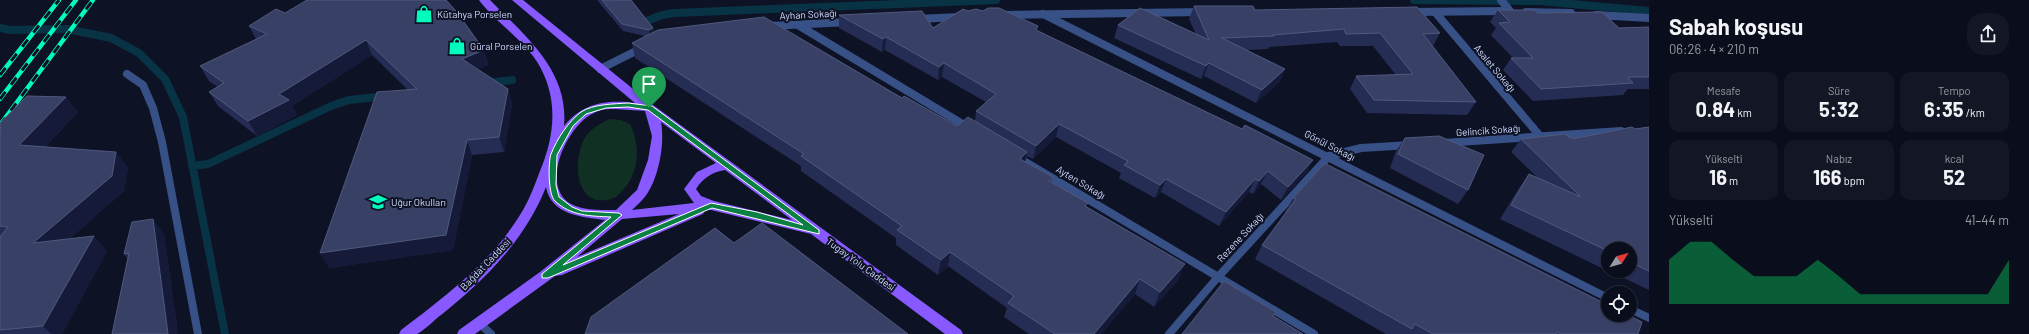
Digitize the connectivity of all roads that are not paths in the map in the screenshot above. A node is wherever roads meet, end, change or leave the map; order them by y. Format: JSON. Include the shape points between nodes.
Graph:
{"nodes":[{"id":1,"x":484,"y":0,"type":"edge"},
{"id":2,"x":518,"y":0,"type":"edge"},
{"id":3,"x":1501,"y":0,"type":"edge"},
{"id":4,"x":1510,"y":11,"type":"junction"},
{"id":5,"x":1213,"y":12,"type":"edge"},
{"id":6,"x":1403,"y":12,"type":"edge"},
{"id":7,"x":1435,"y":12,"type":"junction"},
{"id":8,"x":1041,"y":13,"type":"junction"},
{"id":9,"x":1580,"y":14,"type":"edge"},
{"id":10,"x":1588,"y":14,"type":"edge"},
{"id":11,"x":994,"y":15,"type":"edge"},
{"id":12,"x":970,"y":16,"type":"edge"},
{"id":13,"x":1649,"y":18,"type":"edge"},
{"id":14,"x":907,"y":19,"type":"edge"},
{"id":15,"x":860,"y":22,"type":"edge"},
{"id":16,"x":797,"y":24,"type":"junction"},
{"id":17,"x":760,"y":27,"type":"edge"},
{"id":18,"x":652,"y":43,"type":"edge"},
{"id":19,"x":600,"y":69,"type":"junction"},
{"id":20,"x":127,"y":74,"type":"dead end"},
{"id":21,"x":649,"y":108,"type":"junction"},
{"id":22,"x":1632,"y":130,"type":"edge"},
{"id":23,"x":980,"y":134,"type":"edge"},
{"id":24,"x":1540,"y":136,"type":"junction"},
{"id":25,"x":1431,"y":144,"type":"edge"},
{"id":26,"x":1415,"y":145,"type":"edge"},
{"id":27,"x":1007,"y":151,"type":"edge"},
{"id":28,"x":554,"y":155,"type":"junction"},
{"id":29,"x":1329,"y":156,"type":"junction"},
{"id":30,"x":728,"y":165,"type":"junction"},
{"id":31,"x":711,"y":206,"type":"junction"},
{"id":32,"x":619,"y":215,"type":"junction"},
{"id":33,"x":817,"y":232,"type":"junction"},
{"id":34,"x":545,"y":276,"type":"junction"},
{"id":35,"x":1218,"y":277,"type":"junction"},
{"id":36,"x":1601,"y":294,"type":"edge"},
{"id":37,"x":1637,"y":312,"type":"edge"},
{"id":38,"x":1649,"y":318,"type":"edge"},
{"id":39,"x":479,"y":323,"type":"junction"},
{"id":40,"x":198,"y":334,"type":"edge"},
{"id":41,"x":406,"y":334,"type":"edge"},
{"id":42,"x":464,"y":334,"type":"edge"},
{"id":43,"x":491,"y":334,"type":"edge"},
{"id":44,"x":956,"y":334,"type":"edge"},
{"id":45,"x":1169,"y":334,"type":"edge"},
{"id":46,"x":1314,"y":334,"type":"edge"}],
"edges":[{"from":1,"to":28,"type":"main road","name":"Bağdat Caddesi","via":[[539,56],[549,73],[555,90],[559,117]]},
{"from":2,"to":19,"type":"main road"},
{"from":3,"to":4,"type":"street"},
{"from":4,"to":7,"type":"street"},
{"from":4,"to":9,"type":"street"},
{"from":5,"to":8,"type":"street"},
{"from":6,"to":7,"type":"street"},
{"from":7,"to":24,"type":"street","name":"Asalet Sokağı"},
{"from":8,"to":11,"type":"street"},
{"from":8,"to":29,"type":"street","name":"Gönül Sokağı"},
{"from":10,"to":13,"type":"street"},
{"from":12,"to":14,"type":"street"},
{"from":15,"to":16,"type":"street","name":"Ayhan Sokağı"},
{"from":16,"to":17,"type":"street","name":"Ayhan Sokağı"},
{"from":16,"to":23,"type":"street"},
{"from":18,"to":19,"type":"street"},
{"from":19,"to":21,"type":"main road"},
{"from":20,"to":40,"type":"street","via":[[143,85],[161,135]]},
{"from":21,"to":28,"type":"main road","name":"Bağdat Caddesi","via":[[606,106],[584,113],[571,124]]},
{"from":21,"to":30,"type":"main road","name":"Tugay Yolu Caddesi"},
{"from":21,"to":32,"type":"main road","via":[[658,136],[654,160],[642,192]]},
{"from":22,"to":24,"type":"street","name":"Gelincik Sokağı"},
{"from":24,"to":25,"type":"street","name":"Gelincik Sokağı"},
{"from":26,"to":29,"type":"street","via":[[1361,148]]},
{"from":27,"to":35,"type":"street","name":"Ayten Sokağı"},
{"from":28,"to":32,"type":"main road","name":"Bağdat Caddesi","via":[[553,192],[562,205],[581,213]]},
{"from":28,"to":41,"type":"main road","name":"Bağdat Caddesi","via":[[528,213],[503,247],[440,308]]},
{"from":29,"to":35,"type":"street","name":"Rezene Sokağı"},
{"from":29,"to":36,"type":"street","name":"Gönül Sokağı"},
{"from":30,"to":31,"type":"main road","via":[[708,169],[690,188],[697,199]]},
{"from":30,"to":33,"type":"main road","name":"Tugay Yolu Caddesi"},
{"from":31,"to":32,"type":"main road","name":"Bağdat Caddesi"},
{"from":31,"to":33,"type":"main road","via":[[757,215]]},
{"from":31,"to":34,"type":"main road"},
{"from":32,"to":34,"type":"main road"},
{"from":33,"to":44,"type":"main road","name":"Tugay Yolu Caddesi"},
{"from":34,"to":39,"type":"main road"},
{"from":35,"to":45,"type":"street","name":"Rezene Sokağı"},
{"from":35,"to":46,"type":"street","name":"Ayten Sokağı"},
{"from":37,"to":38,"type":"street"},
{"from":39,"to":42,"type":"main road"},
{"from":39,"to":43,"type":"street"}]}
